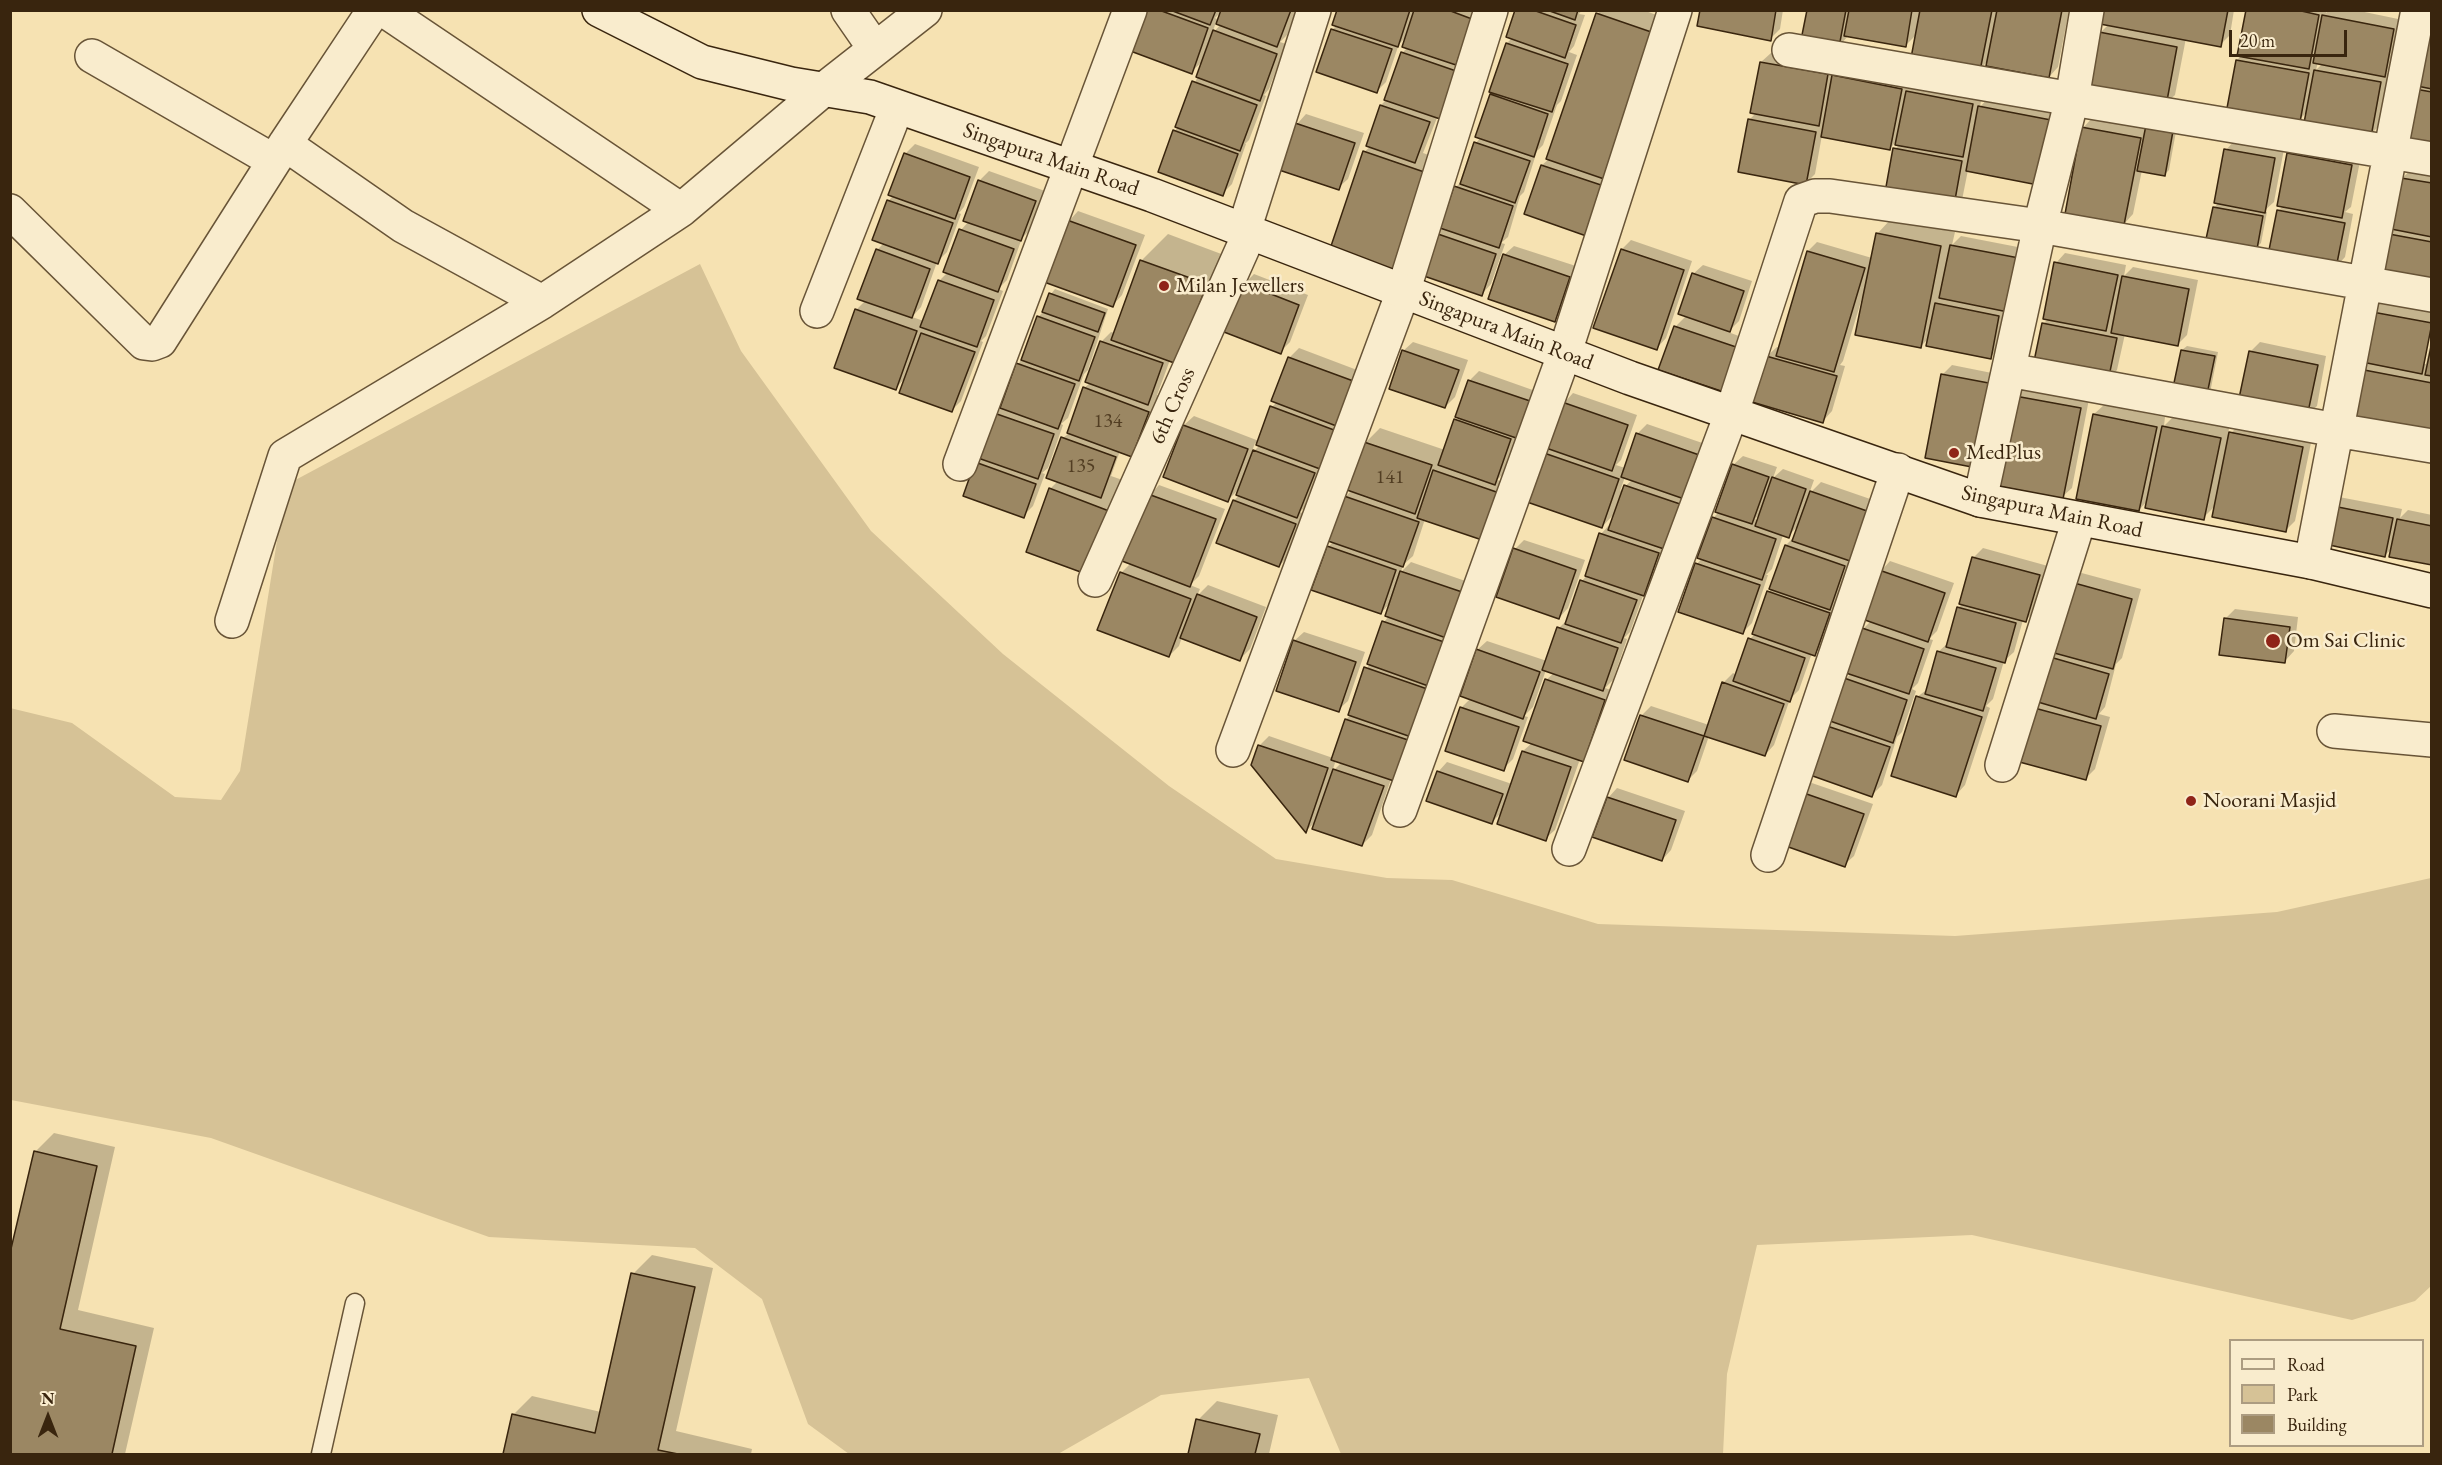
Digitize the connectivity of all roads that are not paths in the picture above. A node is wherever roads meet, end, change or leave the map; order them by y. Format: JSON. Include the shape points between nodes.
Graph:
{"nodes":[{"id":1,"x":374,"y":10,"type":"edge"},
{"id":2,"x":384,"y":10,"type":"edge"},
{"id":3,"x":600,"y":10,"type":"edge"},
{"id":4,"x":848,"y":10,"type":"edge"},
{"id":5,"x":925,"y":10,"type":"edge"},
{"id":6,"x":1130,"y":10,"type":"edge"},
{"id":7,"x":1314,"y":10,"type":"edge"},
{"id":8,"x":1491,"y":10,"type":"edge"},
{"id":9,"x":1675,"y":10,"type":"edge"},
{"id":10,"x":2087,"y":10,"type":"edge"},
{"id":11,"x":2420,"y":12,"type":"edge"},
{"id":12,"x":875,"y":49,"type":"junction"},
{"id":13,"x":1789,"y":50,"type":"dead end"},
{"id":14,"x":92,"y":56,"type":"dead end"},
{"id":15,"x":822,"y":90,"type":"junction"},
{"id":16,"x":2072,"y":99,"type":"junction"},
{"id":17,"x":897,"y":106,"type":"junction"},
{"id":18,"x":2391,"y":152,"type":"junction"},
{"id":19,"x":280,"y":153,"type":"junction"},
{"id":20,"x":2432,"y":159,"type":"edge"},
{"id":21,"x":1072,"y":167,"type":"junction"},
{"id":22,"x":681,"y":210,"type":"junction"},
{"id":23,"x":10,"y":211,"type":"edge"},
{"id":24,"x":2040,"y":226,"type":"junction"},
{"id":25,"x":1247,"y":231,"type":"junction"},
{"id":26,"x":2365,"y":283,"type":"junction"},
{"id":27,"x":1403,"y":292,"type":"junction"},
{"id":28,"x":2432,"y":295,"type":"edge"},
{"id":29,"x":542,"y":302,"type":"junction"},
{"id":30,"x":817,"y":310,"type":"dead end"},
{"id":31,"x":1565,"y":352,"type":"junction"},
{"id":32,"x":2009,"y":370,"type":"junction"},
{"id":33,"x":1732,"y":412,"type":"junction"},
{"id":34,"x":2336,"y":430,"type":"junction"},
{"id":35,"x":2432,"y":446,"type":"edge"},
{"id":36,"x":960,"y":464,"type":"dead end"},
{"id":37,"x":1898,"y":470,"type":"junction"},
{"id":38,"x":1980,"y":500,"type":"junction"},
{"id":39,"x":2079,"y":520,"type":"junction"},
{"id":40,"x":2311,"y":562,"type":"junction"},
{"id":41,"x":1095,"y":580,"type":"dead end"},
{"id":42,"x":2432,"y":591,"type":"edge"},
{"id":43,"x":232,"y":621,"type":"dead end"},
{"id":44,"x":2334,"y":731,"type":"dead end"},
{"id":45,"x":2432,"y":740,"type":"edge"},
{"id":46,"x":1233,"y":750,"type":"dead end"},
{"id":47,"x":2002,"y":765,"type":"dead end"},
{"id":48,"x":1400,"y":810,"type":"dead end"},
{"id":49,"x":1569,"y":849,"type":"dead end"},
{"id":50,"x":1768,"y":855,"type":"dead end"},
{"id":51,"x":356,"y":1303,"type":"dead end"},
{"id":52,"x":321,"y":1455,"type":"edge"}],
"edges":[{"from":1,"to":19,"type":"street"},
{"from":2,"to":22,"type":"street"},
{"from":3,"to":15,"type":"street","name":"Singapura Main Road","via":[[702,62]]},
{"from":4,"to":12,"type":"street"},
{"from":5,"to":12,"type":"street"},
{"from":6,"to":21,"type":"street"},
{"from":7,"to":25,"type":"street","name":"6th Cross"},
{"from":8,"to":27,"type":"street"},
{"from":9,"to":31,"type":"street"},
{"from":10,"to":16,"type":"street"},
{"from":11,"to":18,"type":"street"},
{"from":12,"to":15,"type":"street"},
{"from":13,"to":16,"type":"street"},
{"from":14,"to":19,"type":"street"},
{"from":15,"to":17,"type":"street","name":"Singapura Main Road","via":[[870,97]]},
{"from":15,"to":22,"type":"street"},
{"from":16,"to":18,"type":"street"},
{"from":16,"to":24,"type":"street"},
{"from":17,"to":21,"type":"street","name":"Singapura Main Road"},
{"from":17,"to":30,"type":"street"},
{"from":18,"to":20,"type":"street"},
{"from":18,"to":26,"type":"street"},
{"from":19,"to":23,"type":"street","via":[[160,341],[152,344],[144,343]]},
{"from":19,"to":29,"type":"street"},
{"from":21,"to":25,"type":"street","name":"Singapura Main Road"},
{"from":21,"to":36,"type":"street"},
{"from":22,"to":29,"type":"street"},
{"from":24,"to":26,"type":"street"},
{"from":24,"to":32,"type":"street"},
{"from":24,"to":33,"type":"street","via":[[1830,196],[1801,201]]},
{"from":25,"to":27,"type":"street","name":"Singapura Main Road"},
{"from":25,"to":41,"type":"street","name":"6th Cross"},
{"from":26,"to":28,"type":"street"},
{"from":26,"to":34,"type":"street"},
{"from":27,"to":31,"type":"street","name":"Singapura Main Road"},
{"from":27,"to":46,"type":"street"},
{"from":29,"to":43,"type":"street","via":[[285,456]]},
{"from":31,"to":33,"type":"street","name":"Singapura Main Road"},
{"from":31,"to":48,"type":"street"},
{"from":32,"to":34,"type":"street"},
{"from":32,"to":38,"type":"street"},
{"from":33,"to":37,"type":"street","name":"Singapura Main Road"},
{"from":33,"to":49,"type":"street"},
{"from":34,"to":35,"type":"street"},
{"from":34,"to":40,"type":"street"},
{"from":37,"to":38,"type":"street","name":"Singapura Main Road"},
{"from":37,"to":50,"type":"street"},
{"from":38,"to":39,"type":"street","name":"Singapura Main Road"},
{"from":39,"to":40,"type":"street","name":"Singapura Main Road"},
{"from":39,"to":47,"type":"street"},
{"from":40,"to":42,"type":"street","name":"Singapura Main Road"},
{"from":44,"to":45,"type":"street"},
{"from":51,"to":52,"type":"lane"}]}
